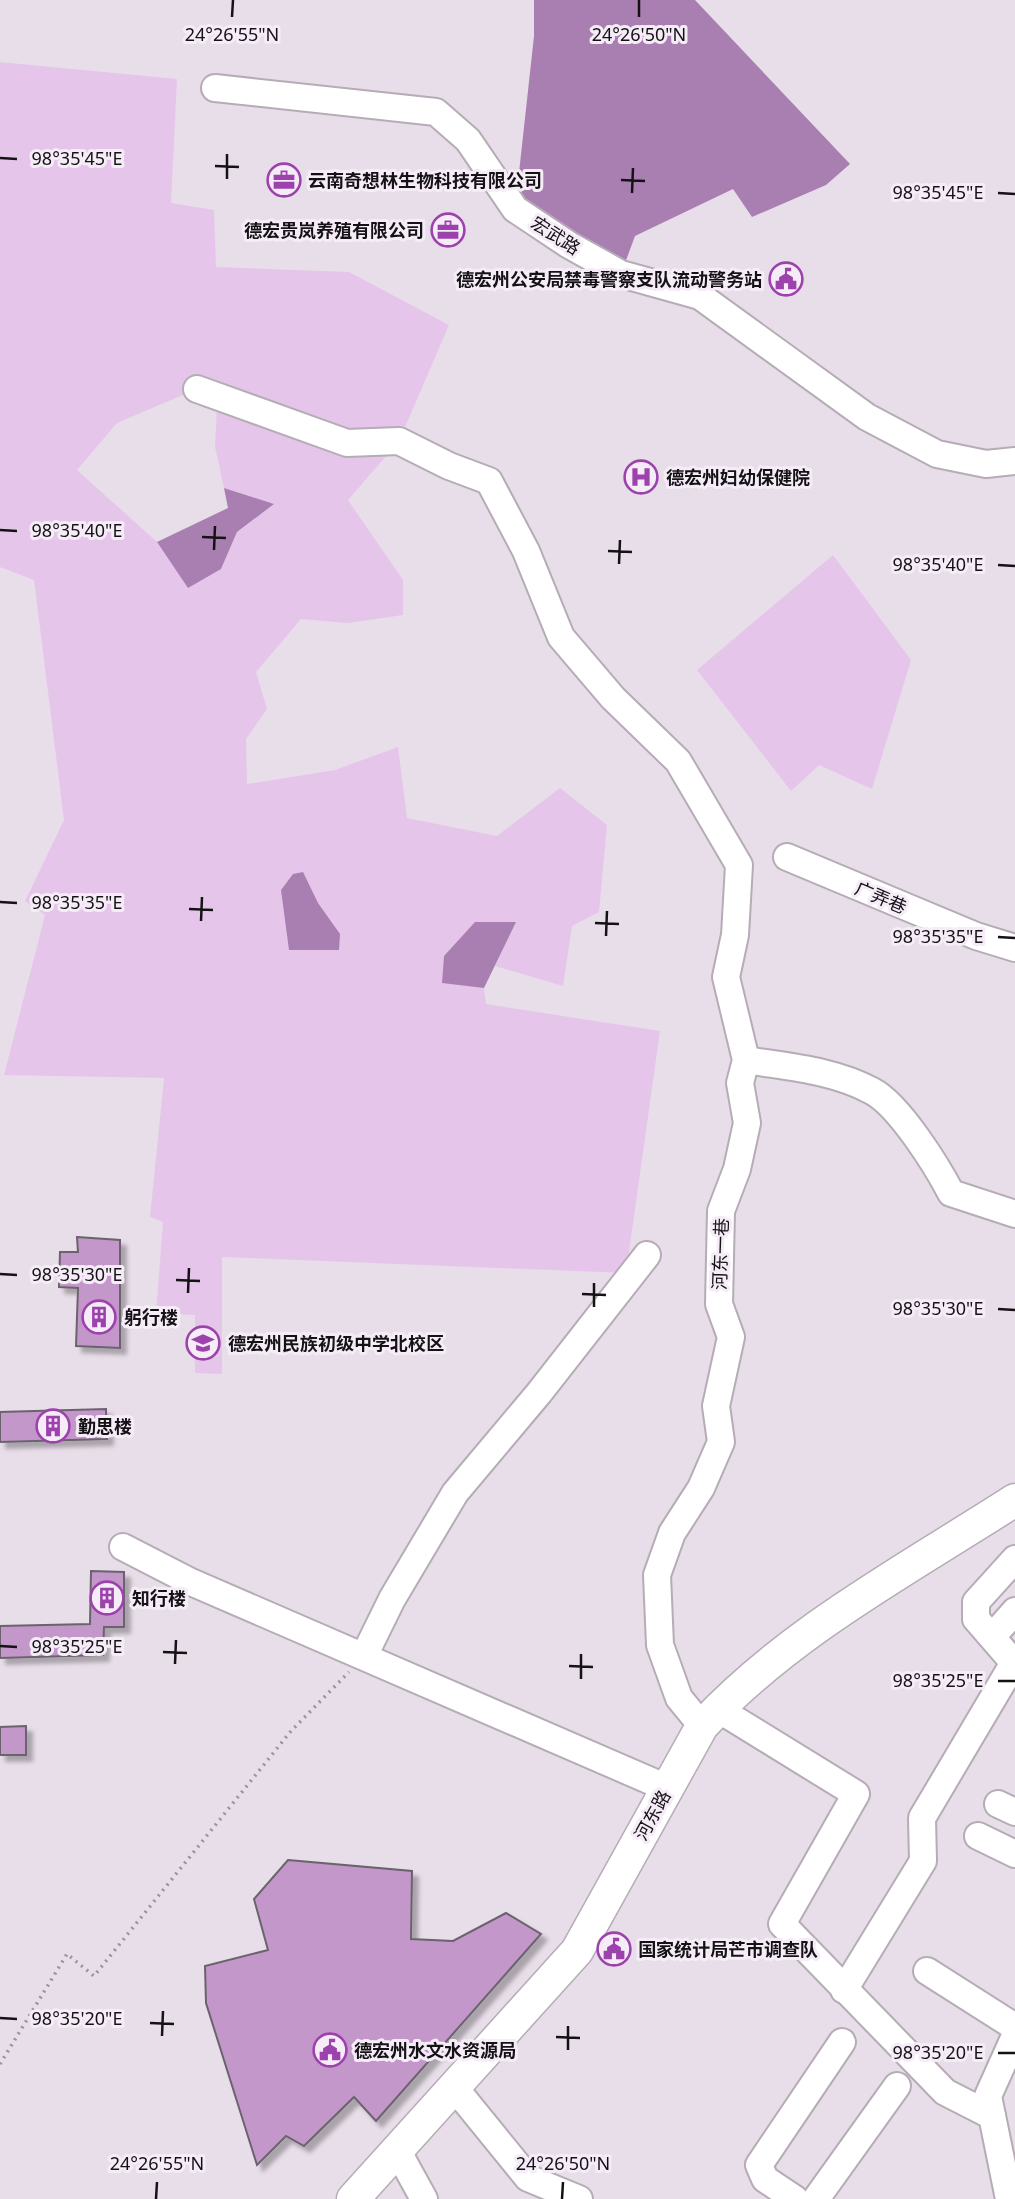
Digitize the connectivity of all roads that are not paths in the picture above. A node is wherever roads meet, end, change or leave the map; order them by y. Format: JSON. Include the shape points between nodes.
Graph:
{"nodes":[{"id":1,"x":215,"y":88,"type":"dead end"},
{"id":2,"x":197,"y":389,"type":"dead end"},
{"id":3,"x":1015,"y":461,"type":"edge"},
{"id":4,"x":787,"y":857,"type":"dead end"},
{"id":5,"x":1015,"y":948,"type":"edge"},
{"id":6,"x":746,"y":1060,"type":"junction"},
{"id":7,"x":1015,"y":1214,"type":"edge"},
{"id":8,"x":647,"y":1255,"type":"dead end"},
{"id":9,"x":1015,"y":1500,"type":"edge"},
{"id":10,"x":123,"y":1547,"type":"dead end"},
{"id":11,"x":1015,"y":1559,"type":"edge"},
{"id":12,"x":1015,"y":1611,"type":"edge"},
{"id":13,"x":992,"y":1637,"type":"junction"},
{"id":14,"x":364,"y":1656,"type":"junction"},
{"id":15,"x":1014,"y":1663,"type":"edge"},
{"id":16,"x":710,"y":1717,"type":"junction"},
{"id":17,"x":667,"y":1788,"type":"junction"},
{"id":18,"x":978,"y":1836,"type":"dead end"},
{"id":19,"x":1015,"y":1854,"type":"edge"},
{"id":20,"x":927,"y":1971,"type":"dead end"},
{"id":21,"x":844,"y":1990,"type":"junction"},
{"id":22,"x":1015,"y":2027,"type":"edge"},
{"id":23,"x":1015,"y":2036,"type":"edge"},
{"id":24,"x":842,"y":2042,"type":"dead end"},
{"id":25,"x":897,"y":2086,"type":"dead end"},
{"id":26,"x":454,"y":2087,"type":"junction"},
{"id":27,"x":992,"y":2116,"type":"junction"},
{"id":28,"x":397,"y":2150,"type":"junction"},
{"id":29,"x":353,"y":2199,"type":"edge"},
{"id":30,"x":424,"y":2199,"type":"edge"},
{"id":31,"x":579,"y":2199,"type":"edge"},
{"id":32,"x":795,"y":2199,"type":"edge"},
{"id":33,"x":816,"y":2199,"type":"edge"},
{"id":34,"x":1009,"y":2199,"type":"edge"}],
"edges":[{"from":1,"to":3,"type":"street","name":"宏武路","via":[[436,112],[468,140],[515,209],[569,245],[621,274],[700,296],[867,416],[937,454],[986,464]]},
{"from":2,"to":6,"type":"street","name":"河东一巷","via":[[347,443],[399,441],[489,481],[526,551],[561,637],[612,698],[678,761],[730,845],[739,866],[735,935],[726,977]]},
{"from":4,"to":5,"type":"street","name":"广弄巷"},
{"from":6,"to":7,"type":"street","via":[[825,1073],[874,1091],[904,1122],[951,1193]]},
{"from":6,"to":16,"type":"street","name":"河东一巷","via":[[740,1083],[747,1123],[721,1211],[719,1304],[731,1337],[716,1406],[721,1443],[701,1488],[672,1533],[657,1576],[660,1645],[679,1698]]},
{"from":8,"to":14,"type":"street","via":[[455,1493]]},
{"from":9,"to":16,"type":"main road","name":"河东路","via":[[813,1631]]},
{"from":10,"to":14,"type":"street","via":[[191,1583]]},
{"from":11,"to":13,"type":"street","via":[[976,1602],[976,1619]]},
{"from":12,"to":13,"type":"street"},
{"from":13,"to":15,"type":"street"},
{"from":14,"to":17,"type":"street"},
{"from":15,"to":21,"type":"street","via":[[922,1818],[923,1861]]},
{"from":16,"to":17,"type":"main road","name":"河东路"},
{"from":16,"to":21,"type":"street","name":"河东一巷","via":[[856,1794],[782,1924]]},
{"from":17,"to":26,"type":"main road","name":"河东路","via":[[577,1951]]},
{"from":18,"to":19,"type":"street"},
{"from":20,"to":22,"type":"street"},
{"from":21,"to":27,"type":"street","via":[[945,2092]]},
{"from":23,"to":27,"type":"street","via":[[988,2096]]},
{"from":24,"to":32,"type":"street","via":[[759,2165],[765,2179]]},
{"from":25,"to":33,"type":"street"},
{"from":26,"to":28,"type":"main road","name":"河东路"},
{"from":26,"to":31,"type":"street","via":[[528,2178]]},
{"from":27,"to":34,"type":"street"},
{"from":28,"to":29,"type":"main road","name":"河东路"},
{"from":28,"to":30,"type":"street"}]}
